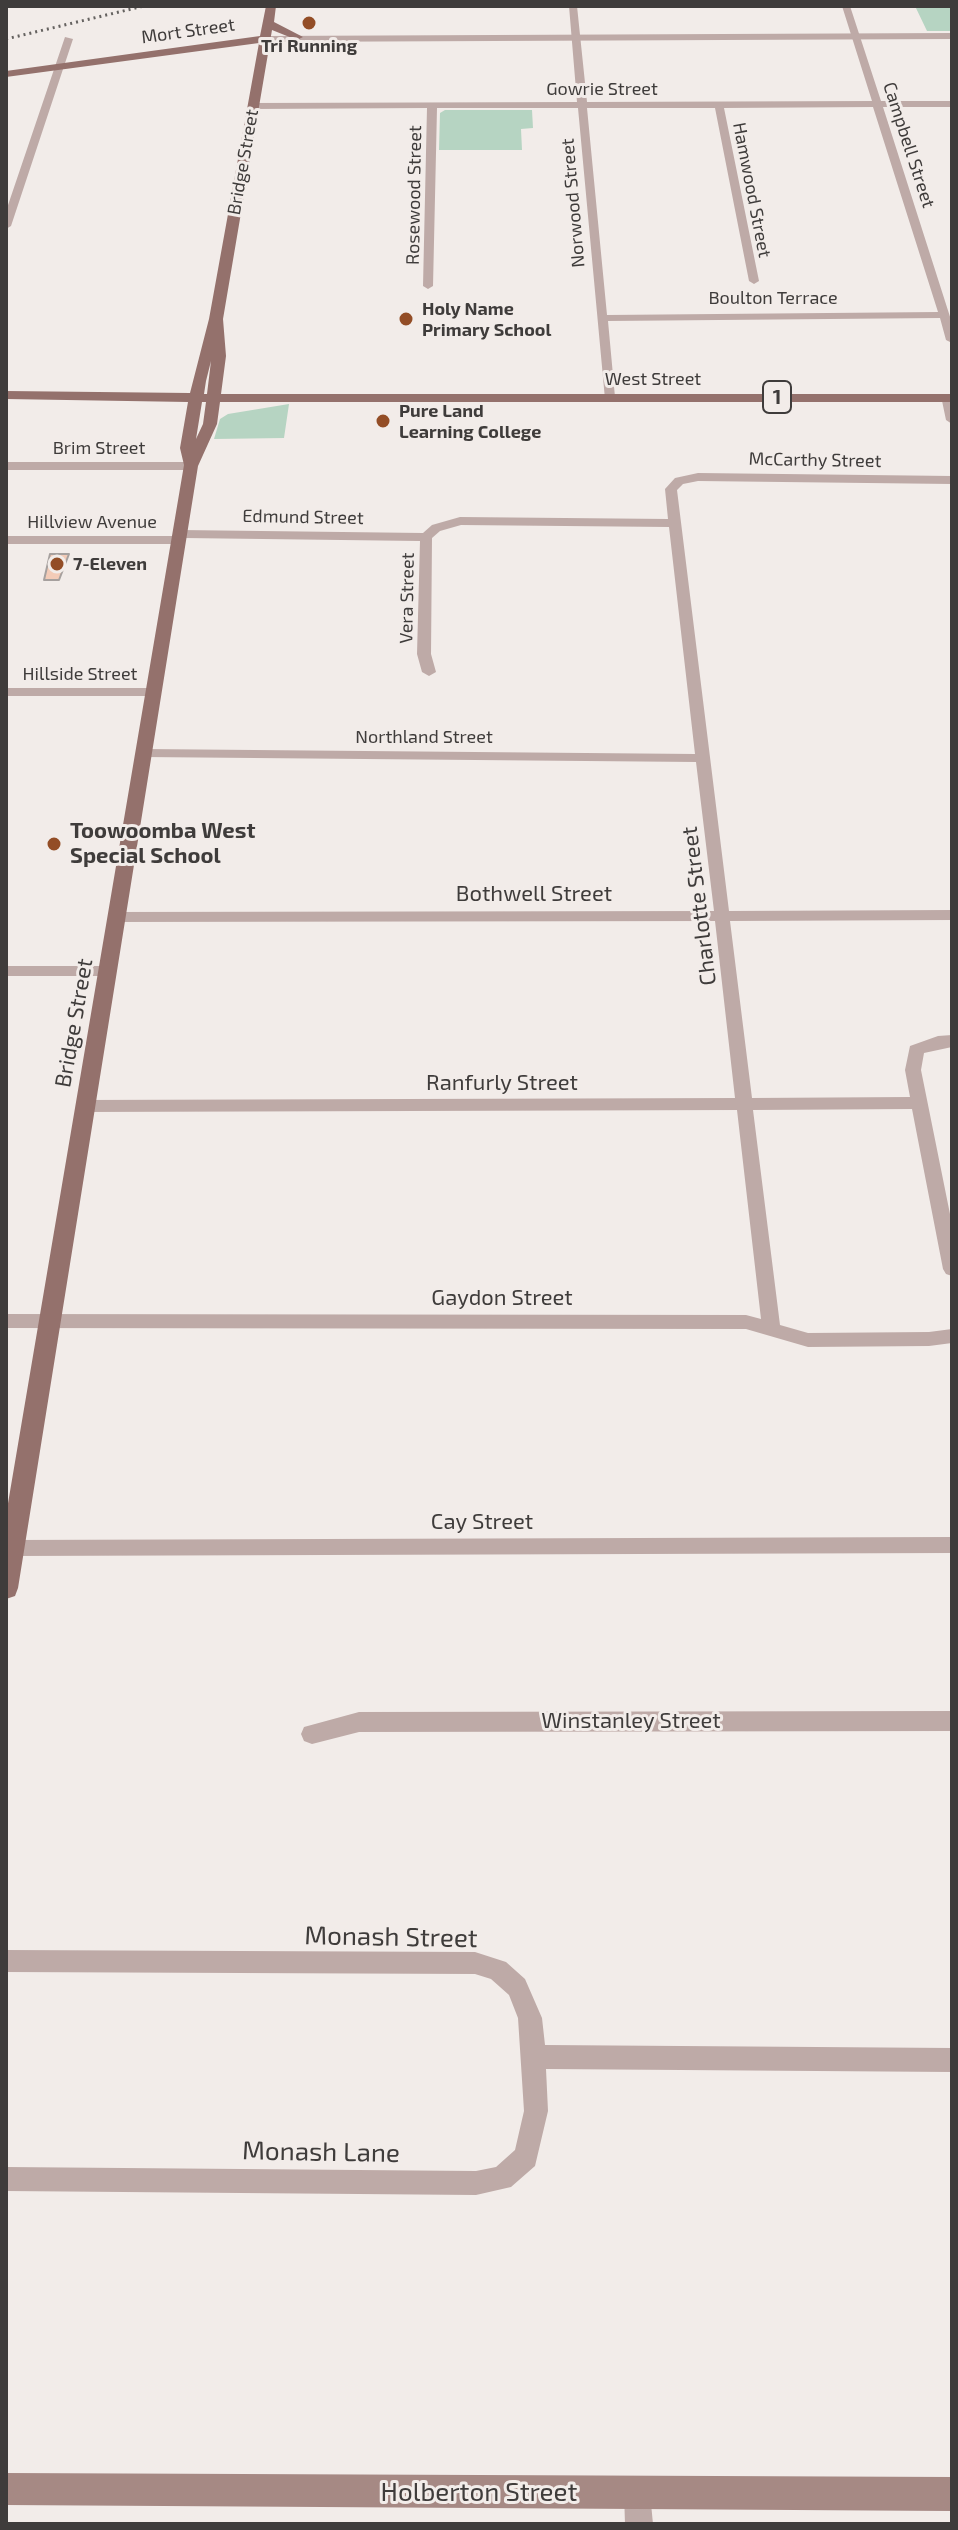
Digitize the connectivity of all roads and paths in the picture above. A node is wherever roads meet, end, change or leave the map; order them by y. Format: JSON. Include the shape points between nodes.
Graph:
{"nodes":[{"id":1,"x":271,"y":6,"type":"edge"},
{"id":2,"x":573,"y":6,"type":"edge"},
{"id":3,"x":846,"y":6,"type":"edge"},
{"id":4,"x":268,"y":24,"type":"junction"},
{"id":5,"x":856,"y":36,"type":"junction"},
{"id":6,"x":952,"y":36,"type":"edge"},
{"id":7,"x":297,"y":37,"type":"junction"},
{"id":8,"x":576,"y":37,"type":"junction"},
{"id":9,"x":68,"y":39,"type":"dead end"},
{"id":10,"x":265,"y":39,"type":"junction"},
{"id":11,"x":59,"y":66,"type":"junction"},
{"id":12,"x":6,"y":74,"type":"edge"},
{"id":13,"x":952,"y":104,"type":"edge"},
{"id":14,"x":582,"y":105,"type":"junction"},
{"id":15,"x":719,"y":105,"type":"junction"},
{"id":16,"x":878,"y":105,"type":"junction"},
{"id":17,"x":253,"y":106,"type":"junction"},
{"id":18,"x":432,"y":106,"type":"junction"},
{"id":19,"x":6,"y":226,"type":"edge"},
{"id":20,"x":754,"y":281,"type":"dead end"},
{"id":21,"x":428,"y":286,"type":"dead end"},
{"id":22,"x":944,"y":315,"type":"junction"},
{"id":23,"x":602,"y":318,"type":"junction"},
{"id":24,"x":216,"y":319,"type":"junction"},
{"id":25,"x":952,"y":340,"type":"edge"},
{"id":26,"x":197,"y":394,"type":"junction"},
{"id":27,"x":214,"y":394,"type":"junction"},
{"id":28,"x":6,"y":395,"type":"edge"},
{"id":29,"x":75,"y":395,"type":"junction"},
{"id":30,"x":353,"y":396,"type":"junction"},
{"id":31,"x":609,"y":397,"type":"junction"},
{"id":32,"x":949,"y":398,"type":"edge"},
{"id":33,"x":151,"y":399,"type":"junction"},
{"id":34,"x":303,"y":399,"type":"junction"},
{"id":35,"x":952,"y":420,"type":"edge"},
{"id":36,"x":210,"y":424,"type":"junction"},
{"id":37,"x":189,"y":457,"type":"junction"},
{"id":38,"x":6,"y":466,"type":"edge"},
{"id":39,"x":952,"y":480,"type":"edge"},
{"id":40,"x":679,"y":481,"type":"joint"},
{"id":41,"x":675,"y":523,"type":"junction"},
{"id":42,"x":431,"y":532,"type":"junction"},
{"id":43,"x":179,"y":537,"type":"junction"},
{"id":44,"x":6,"y":540,"type":"edge"},
{"id":45,"x":429,"y":672,"type":"dead end"},
{"id":46,"x":6,"y":692,"type":"edge"},
{"id":47,"x":153,"y":692,"type":"junction"},
{"id":48,"x":144,"y":753,"type":"junction"},
{"id":49,"x":703,"y":758,"type":"junction"},
{"id":50,"x":952,"y":915,"type":"edge"},
{"id":51,"x":723,"y":916,"type":"junction"},
{"id":52,"x":117,"y":917,"type":"junction"},
{"id":53,"x":6,"y":971,"type":"edge"},
{"id":54,"x":107,"y":971,"type":"junction"},
{"id":55,"x":952,"y":1041,"type":"edge"},
{"id":56,"x":919,"y":1103,"type":"junction"},
{"id":57,"x":744,"y":1104,"type":"junction"},
{"id":58,"x":84,"y":1106,"type":"junction"},
{"id":59,"x":952,"y":1269,"type":"edge"},
{"id":60,"x":6,"y":1321,"type":"edge"},
{"id":61,"x":49,"y":1321,"type":"junction"},
{"id":62,"x":771,"y":1328,"type":"junction"},
{"id":63,"x":952,"y":1336,"type":"edge"},
{"id":64,"x":952,"y":1545,"type":"edge"},
{"id":65,"x":13,"y":1548,"type":"junction"},
{"id":66,"x":6,"y":1588,"type":"edge"},
{"id":67,"x":952,"y":1721,"type":"edge"},
{"id":68,"x":312,"y":1734,"type":"dead end"},
{"id":69,"x":6,"y":1961,"type":"edge"},
{"id":70,"x":534,"y":2057,"type":"junction"},
{"id":71,"x":952,"y":2060,"type":"edge"},
{"id":72,"x":6,"y":2179,"type":"edge"},
{"id":73,"x":6,"y":2489,"type":"edge"},
{"id":74,"x":952,"y":2494,"type":"edge"},
{"id":75,"x":638,"y":2508,"type":"edge"}],
"edges":[{"from":1,"to":4,"type":"main road","name":"Bridge Street"},
{"from":2,"to":8,"type":"street","name":"Norwood Street"},
{"from":3,"to":5,"type":"street","name":"Campbell Street"},
{"from":4,"to":7,"type":"main road"},
{"from":4,"to":10,"type":"main road","name":"Bridge Street"},
{"from":5,"to":6,"type":"street","name":"Mort Street"},
{"from":5,"to":8,"type":"street","name":"Mort Street"},
{"from":5,"to":16,"type":"street","name":"Campbell Street"},
{"from":7,"to":8,"type":"street","name":"Mort Street"},
{"from":7,"to":10,"type":"street","name":"Mort Street"},
{"from":8,"to":14,"type":"street","name":"Norwood Street"},
{"from":9,"to":11,"type":"street"},
{"from":10,"to":11,"type":"main road","name":"Mort Street"},
{"from":10,"to":17,"type":"main road","name":"Bridge Street"},
{"from":11,"to":12,"type":"main road","name":"Mort Street"},
{"from":11,"to":19,"type":"street"},
{"from":13,"to":16,"type":"street","name":"Gowrie Street"},
{"from":14,"to":15,"type":"street","name":"Gowrie Street"},
{"from":14,"to":18,"type":"street","name":"Gowrie Street"},
{"from":14,"to":23,"type":"street","name":"Norwood Street"},
{"from":15,"to":16,"type":"street","name":"Gowrie Street"},
{"from":15,"to":20,"type":"street","name":"Hamwood Street"},
{"from":16,"to":22,"type":"street","name":"Campbell Street"},
{"from":17,"to":18,"type":"street","name":"Gowrie Street"},
{"from":17,"to":24,"type":"main road","name":"Bridge Street"},
{"from":18,"to":21,"type":"street","name":"Rosewood Street"},
{"from":22,"to":23,"type":"street","name":"Boulton Terrace"},
{"from":22,"to":25,"type":"street","name":"Campbell Street"},
{"from":23,"to":31,"type":"street","name":"Norwood Street"},
{"from":24,"to":26,"type":"main road","name":"Bridge Street"},
{"from":24,"to":27,"type":"main road","name":"Bridge Street"},
{"from":26,"to":27,"type":"main road","name":"West Street"},
{"from":26,"to":29,"type":"main road","name":"West Street","via":[[117,390]]},
{"from":26,"to":33,"type":"main road","name":"West Street"},
{"from":26,"to":37,"type":"main road","name":"Bridge Street"},
{"from":27,"to":30,"type":"main road","name":"West Street","via":[[302,391]]},
{"from":27,"to":34,"type":"main road","name":"West Street"},
{"from":27,"to":36,"type":"main road","name":"Bridge Street"},
{"from":28,"to":29,"type":"main road","name":"West Street"},
{"from":29,"to":33,"type":"main road","name":"West Street"},
{"from":30,"to":31,"type":"main road","name":"West Street"},
{"from":30,"to":34,"type":"main road","name":"West Street"},
{"from":31,"to":32,"type":"main road","name":"West Street","number":"1"},
{"from":32,"to":35,"type":"street"},
{"from":33,"to":37,"type":"main road","via":[[176,410]]},
{"from":34,"to":36,"type":"main road","via":[[231,409]]},
{"from":36,"to":37,"type":"main road","name":"Bridge Street"},
{"from":37,"to":38,"type":"street","name":"Brim Street"},
{"from":37,"to":43,"type":"main road","name":"Bridge Street"},
{"from":39,"to":40,"type":"street","name":"McCarthy Street"},
{"from":40,"to":41,"type":"street","name":"Charlotte Street","via":[[671,489]]},
{"from":41,"to":42,"type":"street","name":"Edmund Street","via":[[460,521]]},
{"from":41,"to":49,"type":"street","name":"Charlotte Street"},
{"from":42,"to":43,"type":"street","name":"Edmund Street"},
{"from":42,"to":45,"type":"street","name":"Vera Street","via":[[424,654]]},
{"from":43,"to":44,"type":"street","name":"Hillview Avenue"},
{"from":43,"to":47,"type":"main road","name":"Bridge Street"},
{"from":46,"to":47,"type":"street","name":"Hillside Street"},
{"from":47,"to":48,"type":"main road","name":"Bridge Street"},
{"from":48,"to":49,"type":"street","name":"Northland Street"},
{"from":48,"to":52,"type":"main road","name":"Bridge Street"},
{"from":49,"to":51,"type":"street","name":"Charlotte Street"},
{"from":50,"to":51,"type":"street","name":"Bothwell Street"},
{"from":51,"to":52,"type":"street","name":"Bothwell Street"},
{"from":51,"to":57,"type":"street","name":"Charlotte Street"},
{"from":52,"to":54,"type":"main road","name":"Bridge Street"},
{"from":53,"to":54,"type":"street"},
{"from":54,"to":58,"type":"main road","name":"Bridge Street"},
{"from":55,"to":56,"type":"street","via":[[916,1050],[913,1070]]},
{"from":56,"to":57,"type":"street","name":"Ranfurly Street"},
{"from":56,"to":59,"type":"street"},
{"from":57,"to":58,"type":"street","name":"Ranfurly Street"},
{"from":57,"to":62,"type":"street","name":"Charlotte Street"},
{"from":58,"to":61,"type":"main road","name":"Bridge Street"},
{"from":60,"to":61,"type":"street","name":"Gaydon Street"},
{"from":61,"to":62,"type":"street","name":"Gaydon Street","via":[[746,1322]]},
{"from":61,"to":65,"type":"main road","name":"Bridge Street"},
{"from":62,"to":63,"type":"street","name":"Gaydon Street","via":[[808,1340]]},
{"from":64,"to":65,"type":"street","name":"Cay Street"},
{"from":65,"to":66,"type":"main road","name":"Bridge Street"},
{"from":67,"to":68,"type":"street","name":"Winstanley Street","via":[[359,1722]]},
{"from":69,"to":70,"type":"street","name":"Monash Street","via":[[475,1963],[498,1970],[517,1987],[530,2018]]},
{"from":70,"to":71,"type":"street"},
{"from":70,"to":72,"type":"street","name":"Monash Lane","via":[[536,2111],[526,2157],[502,2178],[476,2183]]},
{"from":73,"to":75,"type":"main road","name":"Holberton Street"},
{"from":74,"to":75,"type":"main road","name":"Holberton Street"}]}
